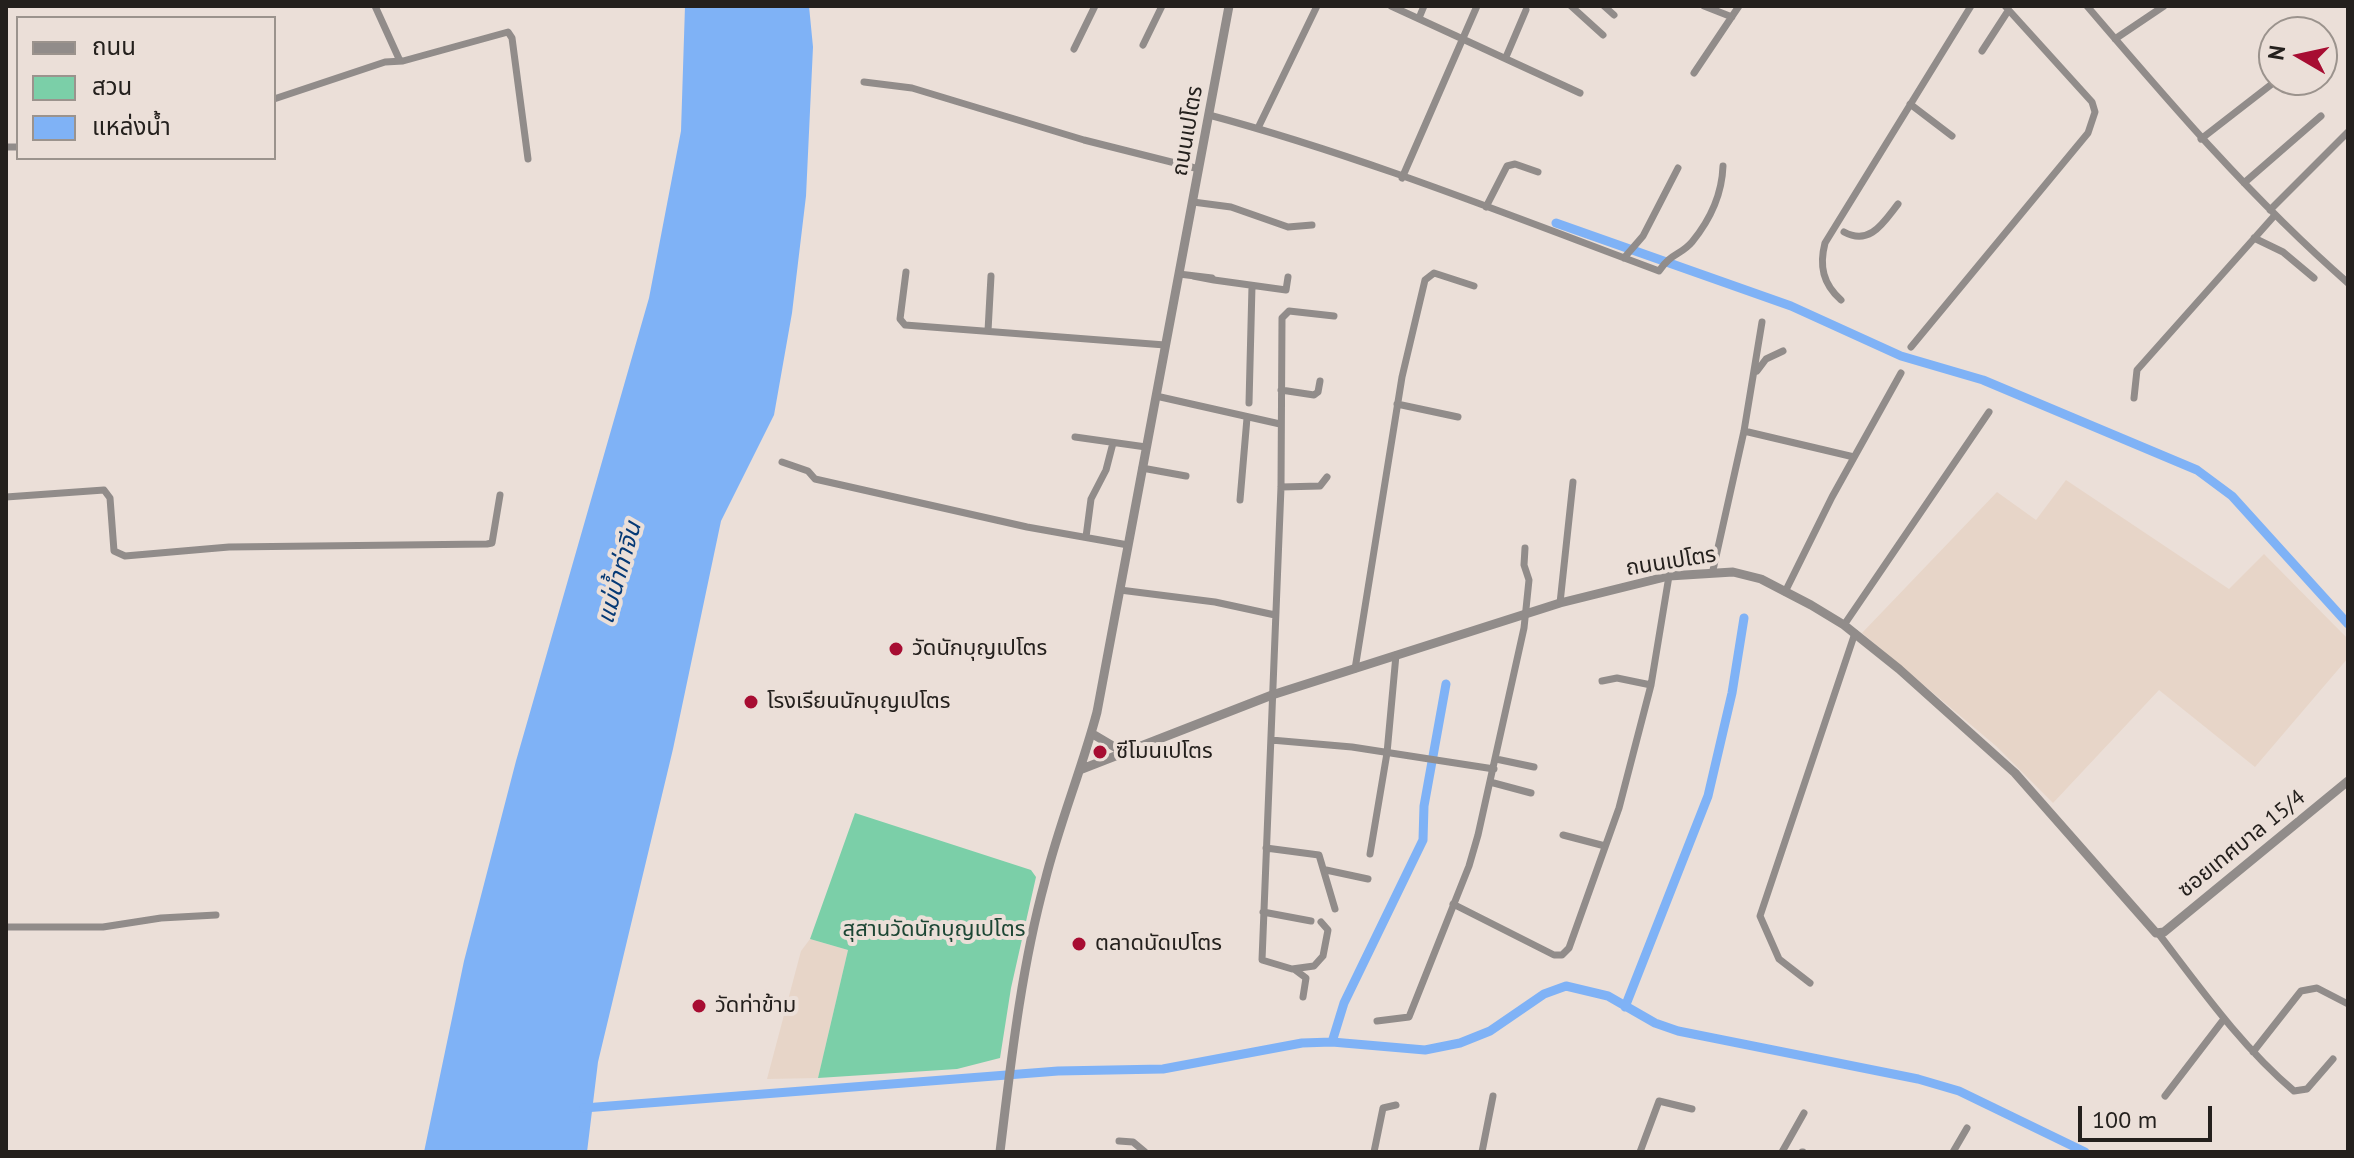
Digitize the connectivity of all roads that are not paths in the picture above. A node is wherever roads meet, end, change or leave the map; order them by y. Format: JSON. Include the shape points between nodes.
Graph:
{"nodes":[{"id":1,"x":375,"y":6,"type":"edge"},
{"id":2,"x":1095,"y":6,"type":"edge"},
{"id":3,"x":1162,"y":6,"type":"edge"},
{"id":4,"x":1229,"y":6,"type":"edge"},
{"id":5,"x":1317,"y":6,"type":"edge"},
{"id":6,"x":1391,"y":6,"type":"edge"},
{"id":7,"x":1424,"y":6,"type":"edge"},
{"id":8,"x":1477,"y":6,"type":"edge"},
{"id":9,"x":1571,"y":6,"type":"edge"},
{"id":10,"x":1604,"y":6,"type":"edge"},
{"id":11,"x":1704,"y":6,"type":"edge"},
{"id":12,"x":1739,"y":6,"type":"edge"},
{"id":13,"x":1971,"y":6,"type":"edge"},
{"id":14,"x":2087,"y":6,"type":"edge"},
{"id":15,"x":2164,"y":6,"type":"edge"},
{"id":16,"x":2007,"y":8,"type":"edge"},
{"id":17,"x":1526,"y":10,"type":"dead end"},
{"id":18,"x":1614,"y":15,"type":"dead end"},
{"id":19,"x":1732,"y":17,"type":"junction"},
{"id":20,"x":1419,"y":18,"type":"junction"},
{"id":21,"x":1603,"y":35,"type":"dead end"},
{"id":22,"x":1462,"y":38,"type":"junction"},
{"id":23,"x":2115,"y":39,"type":"junction"},
{"id":24,"x":1143,"y":45,"type":"dead end"},
{"id":25,"x":1074,"y":49,"type":"dead end"},
{"id":26,"x":1982,"y":51,"type":"dead end"},
{"id":27,"x":1506,"y":57,"type":"junction"},
{"id":28,"x":400,"y":61,"type":"junction"},
{"id":29,"x":1694,"y":73,"type":"dead end"},
{"id":30,"x":864,"y":82,"type":"dead end"},
{"id":31,"x":1580,"y":93,"type":"dead end"},
{"id":32,"x":2258,"y":95,"type":"edge"},
{"id":33,"x":276,"y":98,"type":"edge"},
{"id":34,"x":1910,"y":104,"type":"junction"},
{"id":35,"x":1209,"y":115,"type":"junction"},
{"id":36,"x":2321,"y":116,"type":"dead end"},
{"id":37,"x":1258,"y":128,"type":"junction"},
{"id":38,"x":2348,"y":132,"type":"edge"},
{"id":39,"x":1952,"y":136,"type":"dead end"},
{"id":40,"x":2201,"y":139,"type":"junction"},
{"id":41,"x":528,"y":159,"type":"dead end"},
{"id":42,"x":1723,"y":166,"type":"dead end"},
{"id":43,"x":1678,"y":168,"type":"dead end"},
{"id":44,"x":1199,"y":169,"type":"junction"},
{"id":45,"x":1538,"y":172,"type":"dead end"},
{"id":46,"x":1402,"y":178,"type":"junction"},
{"id":47,"x":2244,"y":183,"type":"junction"},
{"id":48,"x":1193,"y":202,"type":"junction"},
{"id":49,"x":1898,"y":204,"type":"dead end"},
{"id":50,"x":1486,"y":207,"type":"junction"},
{"id":51,"x":2272,"y":212,"type":"junction"},
{"id":52,"x":1312,"y":225,"type":"dead end"},
{"id":53,"x":1839,"y":228,"type":"junction"},
{"id":54,"x":2254,"y":238,"type":"junction"},
{"id":55,"x":1626,"y":257,"type":"junction"},
{"id":56,"x":906,"y":272,"type":"dead end"},
{"id":57,"x":1179,"y":274,"type":"junction"},
{"id":58,"x":991,"y":276,"type":"dead end"},
{"id":59,"x":1288,"y":277,"type":"dead end"},
{"id":60,"x":2314,"y":278,"type":"dead end"},
{"id":61,"x":2348,"y":283,"type":"edge"},
{"id":62,"x":1252,"y":286,"type":"junction"},
{"id":63,"x":1474,"y":286,"type":"dead end"},
{"id":64,"x":1841,"y":300,"type":"dead end"},
{"id":65,"x":1334,"y":316,"type":"dead end"},
{"id":66,"x":1762,"y":322,"type":"dead end"},
{"id":67,"x":988,"y":331,"type":"junction"},
{"id":68,"x":1165,"y":345,"type":"junction"},
{"id":69,"x":1911,"y":347,"type":"dead end"},
{"id":70,"x":1783,"y":351,"type":"dead end"},
{"id":71,"x":1756,"y":373,"type":"junction"},
{"id":72,"x":1901,"y":373,"type":"dead end"},
{"id":73,"x":1320,"y":381,"type":"dead end"},
{"id":74,"x":1281,"y":390,"type":"junction"},
{"id":75,"x":1156,"y":396,"type":"junction"},
{"id":76,"x":2134,"y":398,"type":"dead end"},
{"id":77,"x":1249,"y":403,"type":"dead end"},
{"id":78,"x":1397,"y":404,"type":"junction"},
{"id":79,"x":1989,"y":412,"type":"dead end"},
{"id":80,"x":1458,"y":417,"type":"dead end"},
{"id":81,"x":1247,"y":418,"type":"junction"},
{"id":82,"x":1280,"y":424,"type":"junction"},
{"id":83,"x":1744,"y":431,"type":"junction"},
{"id":84,"x":1075,"y":437,"type":"dead end"},
{"id":85,"x":1113,"y":443,"type":"junction"},
{"id":86,"x":1146,"y":447,"type":"junction"},
{"id":87,"x":1854,"y":457,"type":"junction"},
{"id":88,"x":782,"y":462,"type":"dead end"},
{"id":89,"x":1142,"y":468,"type":"junction"},
{"id":90,"x":1186,"y":476,"type":"dead end"},
{"id":91,"x":1327,"y":477,"type":"dead end"},
{"id":92,"x":1573,"y":482,"type":"dead end"},
{"id":93,"x":1281,"y":487,"type":"junction"},
{"id":94,"x":500,"y":495,"type":"dead end"},
{"id":95,"x":6,"y":497,"type":"edge"},
{"id":96,"x":1240,"y":500,"type":"dead end"},
{"id":97,"x":1086,"y":537,"type":"junction"},
{"id":98,"x":1128,"y":545,"type":"junction"},
{"id":99,"x":1525,"y":548,"type":"dead end"},
{"id":100,"x":1713,"y":570,"type":"junction"},
{"id":101,"x":1669,"y":576,"type":"junction"},
{"id":102,"x":1120,"y":590,"type":"junction"},
{"id":103,"x":1785,"y":592,"type":"junction"},
{"id":104,"x":1560,"y":603,"type":"junction"},
{"id":105,"x":1275,"y":615,"type":"junction"},
{"id":106,"x":1526,"y":615,"type":"junction"},
{"id":107,"x":1844,"y":625,"type":"junction"},
{"id":108,"x":1855,"y":633,"type":"junction"},
{"id":109,"x":1396,"y":655,"type":"junction"},
{"id":110,"x":1355,"y":669,"type":"junction"},
{"id":111,"x":1602,"y":681,"type":"dead end"},
{"id":112,"x":1651,"y":685,"type":"junction"},
{"id":113,"x":1272,"y":695,"type":"junction"},
{"id":114,"x":1091,"y":733,"type":"junction"},
{"id":115,"x":1271,"y":740,"type":"junction"},
{"id":116,"x":1123,"y":752,"type":"junction"},
{"id":117,"x":1387,"y":753,"type":"junction"},
{"id":118,"x":1496,"y":759,"type":"junction"},
{"id":119,"x":1534,"y":767,"type":"dead end"},
{"id":120,"x":1082,"y":769,"type":"junction"},
{"id":121,"x":1494,"y":769,"type":"junction"},
{"id":122,"x":2348,"y":781,"type":"edge"},
{"id":123,"x":1490,"y":782,"type":"junction"},
{"id":124,"x":1531,"y":793,"type":"dead end"},
{"id":125,"x":1563,"y":835,"type":"dead end"},
{"id":126,"x":1605,"y":846,"type":"junction"},
{"id":127,"x":1266,"y":848,"type":"junction"},
{"id":128,"x":1370,"y":854,"type":"dead end"},
{"id":129,"x":1326,"y":870,"type":"junction"},
{"id":130,"x":1368,"y":879,"type":"dead end"},
{"id":131,"x":1453,"y":904,"type":"junction"},
{"id":132,"x":1335,"y":909,"type":"dead end"},
{"id":133,"x":1263,"y":912,"type":"junction"},
{"id":134,"x":216,"y":915,"type":"dead end"},
{"id":135,"x":1311,"y":921,"type":"dead end"},
{"id":136,"x":1321,"y":922,"type":"dead end"},
{"id":137,"x":6,"y":927,"type":"edge"},
{"id":138,"x":2158,"y":933,"type":"junction"},
{"id":139,"x":1292,"y":969,"type":"junction"},
{"id":140,"x":1810,"y":983,"type":"dead end"},
{"id":141,"x":1303,"y":997,"type":"dead end"},
{"id":142,"x":2348,"y":1004,"type":"edge"},
{"id":143,"x":2224,"y":1019,"type":"junction"},
{"id":144,"x":1377,"y":1021,"type":"dead end"},
{"id":145,"x":2253,"y":1052,"type":"junction"},
{"id":146,"x":2333,"y":1059,"type":"dead end"},
{"id":147,"x":1493,"y":1096,"type":"dead end"},
{"id":148,"x":2165,"y":1096,"type":"dead end"},
{"id":149,"x":1396,"y":1105,"type":"dead end"},
{"id":150,"x":1692,"y":1109,"type":"dead end"},
{"id":151,"x":1804,"y":1113,"type":"dead end"},
{"id":152,"x":1967,"y":1128,"type":"dead end"},
{"id":153,"x":1119,"y":1141,"type":"dead end"},
{"id":154,"x":1000,"y":1152,"type":"edge"},
{"id":155,"x":1145,"y":1152,"type":"edge"},
{"id":156,"x":1374,"y":1152,"type":"edge"},
{"id":157,"x":1482,"y":1152,"type":"edge"},
{"id":158,"x":1640,"y":1152,"type":"edge"},
{"id":159,"x":1782,"y":1152,"type":"edge"},
{"id":160,"x":1953,"y":1152,"type":"edge"}],
"edges":[{"from":1,"to":28,"type":"street"},
{"from":2,"to":25,"type":"street"},
{"from":3,"to":24,"type":"street"},
{"from":4,"to":35,"type":"street","name":"ถนนเปโตร"},
{"from":5,"to":37,"type":"street"},
{"from":6,"to":20,"type":"street"},
{"from":7,"to":20,"type":"street"},
{"from":8,"to":22,"type":"street"},
{"from":9,"to":21,"type":"street"},
{"from":10,"to":18,"type":"street"},
{"from":11,"to":19,"type":"street"},
{"from":12,"to":19,"type":"street"},
{"from":13,"to":34,"type":"street"},
{"from":14,"to":23,"type":"street"},
{"from":15,"to":23,"type":"street"},
{"from":16,"to":26,"type":"street"},
{"from":16,"to":69,"type":"street","via":[[2092,102],[2093,122]]},
{"from":17,"to":27,"type":"street"},
{"from":19,"to":29,"type":"street"},
{"from":20,"to":22,"type":"street"},
{"from":22,"to":27,"type":"street"},
{"from":22,"to":46,"type":"street"},
{"from":23,"to":40,"type":"street"},
{"from":27,"to":31,"type":"street"},
{"from":28,"to":33,"type":"street"},
{"from":28,"to":41,"type":"street","via":[[508,32]]},
{"from":30,"to":44,"type":"street","via":[[912,88]]},
{"from":32,"to":40,"type":"street"},
{"from":34,"to":39,"type":"street"},
{"from":34,"to":53,"type":"street"},
{"from":35,"to":37,"type":"street"},
{"from":35,"to":44,"type":"street","name":"ถนนเปโตร"},
{"from":36,"to":47,"type":"street"},
{"from":37,"to":46,"type":"street"},
{"from":38,"to":51,"type":"street"},
{"from":40,"to":47,"type":"street"},
{"from":42,"to":55,"type":"street","via":[[1720,197],[1692,242],[1668,256],[1659,271]]},
{"from":43,"to":55,"type":"street"},
{"from":44,"to":48,"type":"street","name":"ถนนเปโตร"},
{"from":45,"to":50,"type":"street","via":[[1507,166]]},
{"from":46,"to":50,"type":"street"},
{"from":47,"to":51,"type":"street"},
{"from":48,"to":52,"type":"street","via":[[1231,207],[1288,227]]},
{"from":48,"to":57,"type":"street","name":"ถนนเปโตร"},
{"from":49,"to":53,"type":"street","via":[[1870,236],[1861,238]]},
{"from":50,"to":55,"type":"street"},
{"from":51,"to":54,"type":"street"},
{"from":51,"to":61,"type":"street"},
{"from":53,"to":64,"type":"street","via":[[1825,243],[1822,266],[1829,290]]},
{"from":54,"to":60,"type":"street","via":[[2283,252]]},
{"from":54,"to":76,"type":"street","via":[[2137,370]]},
{"from":56,"to":67,"type":"street","via":[[900,319],[905,325]]},
{"from":57,"to":62,"type":"street"},
{"from":57,"to":68,"type":"street","name":"ถนนเปโตร"},
{"from":58,"to":67,"type":"street"},
{"from":59,"to":62,"type":"street","via":[[1286,290]]},
{"from":62,"to":77,"type":"street"},
{"from":63,"to":78,"type":"street","via":[[1434,273],[1425,280]]},
{"from":65,"to":74,"type":"street","via":[[1283,314]]},
{"from":66,"to":71,"type":"street"},
{"from":67,"to":68,"type":"street"},
{"from":68,"to":75,"type":"street","name":"ถนนเปโตร"},
{"from":70,"to":71,"type":"street","via":[[1766,359]]},
{"from":71,"to":83,"type":"street"},
{"from":72,"to":87,"type":"street"},
{"from":73,"to":74,"type":"street","via":[[1314,395]]},
{"from":74,"to":82,"type":"street"},
{"from":75,"to":81,"type":"street"},
{"from":75,"to":86,"type":"street","name":"ถนนเปโตร"},
{"from":78,"to":80,"type":"street"},
{"from":78,"to":110,"type":"street"},
{"from":79,"to":107,"type":"street"},
{"from":81,"to":82,"type":"street"},
{"from":81,"to":96,"type":"street"},
{"from":82,"to":93,"type":"street"},
{"from":83,"to":87,"type":"street"},
{"from":83,"to":100,"type":"street"},
{"from":84,"to":85,"type":"street"},
{"from":85,"to":86,"type":"street"},
{"from":85,"to":97,"type":"street","via":[[1091,499]]},
{"from":86,"to":89,"type":"street","name":"ถนนเปโตร"},
{"from":87,"to":103,"type":"street"},
{"from":88,"to":97,"type":"street","via":[[815,479]]},
{"from":89,"to":90,"type":"street"},
{"from":89,"to":98,"type":"street","name":"ถนนเปโตร"},
{"from":91,"to":93,"type":"street","via":[[1320,486]]},
{"from":92,"to":104,"type":"street"},
{"from":93,"to":105,"type":"street"},
{"from":94,"to":95,"type":"street","via":[[492,543],[487,544],[229,547],[125,556],[114,551],[110,498],[104,490]]},
{"from":97,"to":98,"type":"street"},
{"from":98,"to":102,"type":"street","name":"ถนนเปโตร"},
{"from":99,"to":106,"type":"street"},
{"from":100,"to":101,"type":"street","name":"ถนนเปโตร"},
{"from":100,"to":103,"type":"street","name":"ถนนเปโตร","via":[[1748,574]]},
{"from":101,"to":104,"type":"street","name":"ถนนเปโตร"},
{"from":101,"to":112,"type":"street"},
{"from":102,"to":105,"type":"street"},
{"from":102,"to":114,"type":"street","name":"ถนนเปโตร"},
{"from":103,"to":107,"type":"street","name":"ถนนเปโตร"},
{"from":104,"to":106,"type":"street","name":"ถนนเปโตร"},
{"from":105,"to":113,"type":"street"},
{"from":106,"to":109,"type":"street","name":"ถนนเปโตร"},
{"from":106,"to":118,"type":"street"},
{"from":107,"to":108,"type":"street","name":"ถนนเปโตร"},
{"from":108,"to":138,"type":"street","name":"ถนนเปโตร","via":[[2015,773]]},
{"from":108,"to":140,"type":"street","via":[[1760,916],[1779,959]]},
{"from":109,"to":110,"type":"street","name":"ถนนเปโตร"},
{"from":109,"to":117,"type":"street"},
{"from":110,"to":113,"type":"street","name":"ถนนเปโตร"},
{"from":111,"to":112,"type":"street","via":[[1617,678]]},
{"from":112,"to":126,"type":"street"},
{"from":113,"to":115,"type":"street"},
{"from":113,"to":116,"type":"street","name":"ถนนเปโตร"},
{"from":114,"to":116,"type":"street"},
{"from":114,"to":120,"type":"street","name":"ถนนเปโตร"},
{"from":115,"to":117,"type":"street"},
{"from":115,"to":127,"type":"street"},
{"from":116,"to":120,"type":"street","name":"ถนนเปโตร"},
{"from":117,"to":121,"type":"street"},
{"from":117,"to":128,"type":"street"},
{"from":118,"to":119,"type":"street"},
{"from":118,"to":121,"type":"street"},
{"from":120,"to":154,"type":"street","via":[[1045,879],[1024,973]]},
{"from":121,"to":123,"type":"street"},
{"from":122,"to":138,"type":"street","name":"ซอยเทศบาล 15/4"},
{"from":123,"to":124,"type":"street"},
{"from":123,"to":131,"type":"street","via":[[1469,866]]},
{"from":125,"to":126,"type":"street"},
{"from":126,"to":131,"type":"street","via":[[1562,955]]},
{"from":127,"to":129,"type":"street","via":[[1311,852]]},
{"from":127,"to":133,"type":"street"},
{"from":129,"to":130,"type":"street"},
{"from":129,"to":132,"type":"street"},
{"from":131,"to":144,"type":"street","via":[[1409,1017]]},
{"from":133,"to":135,"type":"street"},
{"from":133,"to":139,"type":"street","via":[[1262,960]]},
{"from":134,"to":137,"type":"street","via":[[103,927]]},
{"from":136,"to":139,"type":"street","via":[[1328,930],[1323,956],[1309,968]]},
{"from":138,"to":143,"type":"street"},
{"from":139,"to":141,"type":"street","via":[[1306,978]]},
{"from":142,"to":145,"type":"street","via":[[2317,988],[2301,991]]},
{"from":143,"to":145,"type":"street"},
{"from":143,"to":148,"type":"street"},
{"from":145,"to":146,"type":"street","via":[[2294,1091],[2302,1092]]},
{"from":147,"to":157,"type":"street"},
{"from":149,"to":156,"type":"street","via":[[1384,1106]]},
{"from":150,"to":158,"type":"street","via":[[1659,1101]]},
{"from":151,"to":159,"type":"street"},
{"from":152,"to":160,"type":"street"},
{"from":153,"to":155,"type":"street","via":[[1133,1142]]}]}
